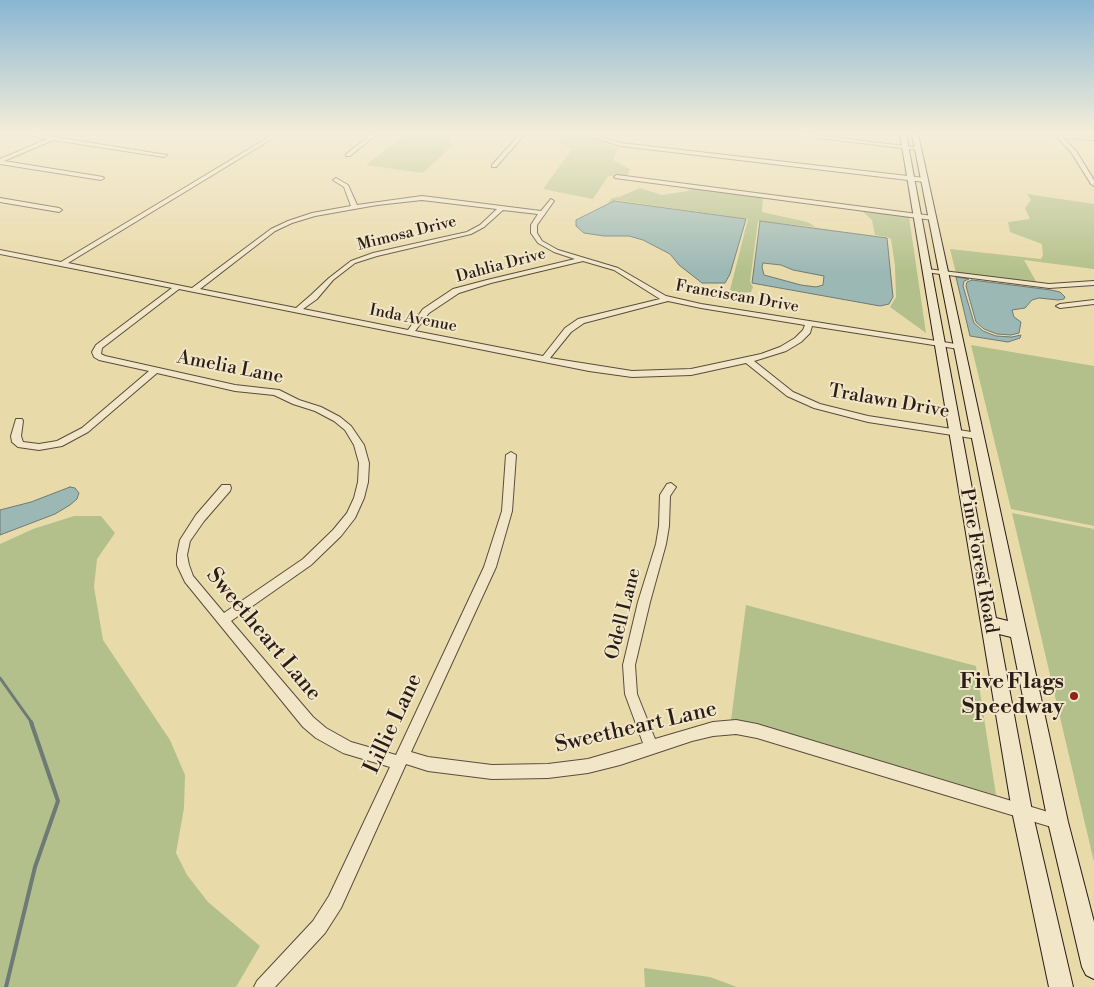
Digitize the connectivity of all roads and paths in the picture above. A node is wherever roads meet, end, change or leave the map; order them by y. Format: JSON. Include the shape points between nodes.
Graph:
{"nodes":[{"id":1,"x":201,"y":180,"type":"edge"},
{"id":2,"x":336,"y":180,"type":"dead end"},
{"id":3,"x":641,"y":180,"type":"edge"},
{"id":4,"x":911,"y":180,"type":"edge"},
{"id":5,"x":925,"y":180,"type":"edge"},
{"id":6,"x":0,"y":200,"type":"edge"},
{"id":7,"x":551,"y":201,"type":"dead end"},
{"id":8,"x":355,"y":206,"type":"junction"},
{"id":9,"x":503,"y":207,"type":"junction"},
{"id":10,"x":59,"y":210,"type":"dead end"},
{"id":11,"x":542,"y":213,"type":"junction"},
{"id":12,"x":918,"y":216,"type":"junction"},
{"id":13,"x":933,"y":218,"type":"junction"},
{"id":14,"x":0,"y":252,"type":"edge"},
{"id":15,"x":585,"y":259,"type":"junction"},
{"id":16,"x":62,"y":264,"type":"junction"},
{"id":17,"x":927,"y":271,"type":"junction"},
{"id":18,"x":944,"y":273,"type":"junction"},
{"id":19,"x":1093,"y":285,"type":"edge"},
{"id":20,"x":178,"y":287,"type":"junction"},
{"id":21,"x":194,"y":290,"type":"junction"},
{"id":22,"x":667,"y":299,"type":"junction"},
{"id":23,"x":1094,"y":302,"type":"edge"},
{"id":24,"x":1060,"y":306,"type":"dead end"},
{"id":25,"x":298,"y":310,"type":"junction"},
{"id":26,"x":809,"y":323,"type":"junction"},
{"id":27,"x":410,"y":332,"type":"junction"},
{"id":28,"x":940,"y":344,"type":"junction"},
{"id":29,"x":960,"y":347,"type":"junction"},
{"id":30,"x":545,"y":359,"type":"junction"},
{"id":31,"x":748,"y":360,"type":"junction"},
{"id":32,"x":156,"y":370,"type":"junction"},
{"id":33,"x":19,"y":421,"type":"dead end"},
{"id":34,"x":956,"y":432,"type":"junction"},
{"id":35,"x":978,"y":436,"type":"junction"},
{"id":36,"x":511,"y":456,"type":"dead end"},
{"id":37,"x":961,"y":465,"type":"junction"},
{"id":38,"x":985,"y":469,"type":"junction"},
{"id":39,"x":671,"y":487,"type":"dead end"},
{"id":40,"x":226,"y":488,"type":"dead end"},
{"id":41,"x":223,"y":620,"type":"junction"},
{"id":42,"x":989,"y":624,"type":"junction"},
{"id":43,"x":1019,"y":631,"type":"junction"},
{"id":44,"x":652,"y":748,"type":"junction"},
{"id":45,"x":401,"y":760,"type":"junction"},
{"id":46,"x":1022,"y":811,"type":"junction"},
{"id":47,"x":1058,"y":822,"type":"junction"},
{"id":48,"x":1094,"y":967,"type":"edge"},
{"id":49,"x":263,"y":987,"type":"edge"},
{"id":50,"x":1061,"y":987,"type":"edge"}],
"edges":[{"from":1,"to":16,"type":"street"},
{"from":2,"to":8,"type":"street","via":[[346,186]]},
{"from":3,"to":12,"type":"street"},
{"from":4,"to":12,"type":"main road","name":"Pine Forest Road"},
{"from":5,"to":13,"type":"main road","name":"Pine Forest Road"},
{"from":6,"to":10,"type":"street"},
{"from":7,"to":11,"type":"street","name":"Franciscan Drive"},
{"from":8,"to":9,"type":"street","via":[[422,198]]},
{"from":8,"to":21,"type":"street","via":[[308,216],[279,228]]},
{"from":9,"to":11,"type":"street"},
{"from":9,"to":25,"type":"street","name":"Mimosa Drive","via":[[482,226],[465,234],[353,262]]},
{"from":11,"to":15,"type":"street","name":"Franciscan Drive","via":[[534,225],[536,238],[556,251]]},
{"from":12,"to":13,"type":"street"},
{"from":12,"to":17,"type":"main road","name":"Pine Forest Road"},
{"from":13,"to":18,"type":"main road","name":"Pine Forest Road"},
{"from":14,"to":16,"type":"street","name":"Inda Avenue"},
{"from":15,"to":22,"type":"street","name":"Franciscan Drive","via":[[616,270]]},
{"from":15,"to":27,"type":"street","name":"Dahlia Drive","via":[[489,280],[456,291],[426,311]]},
{"from":16,"to":20,"type":"street","name":"Inda Avenue"},
{"from":17,"to":18,"type":"street"},
{"from":17,"to":28,"type":"main road","name":"Pine Forest Road"},
{"from":18,"to":19,"type":"street","via":[[1049,286]]},
{"from":18,"to":29,"type":"main road","name":"Pine Forest Road"},
{"from":20,"to":21,"type":"street","name":"Inda Avenue"},
{"from":20,"to":32,"type":"street","name":"Amelia Lane","via":[[96,352],[102,358]]},
{"from":21,"to":25,"type":"street","name":"Inda Avenue"},
{"from":22,"to":26,"type":"street","name":"Franciscan Drive"},
{"from":22,"to":30,"type":"street","via":[[581,321],[568,330]]},
{"from":23,"to":24,"type":"street"},
{"from":25,"to":27,"type":"street","name":"Inda Avenue"},
{"from":26,"to":28,"type":"street","name":"Franciscan Drive"},
{"from":26,"to":31,"type":"street","name":"Inda Avenue","via":[[807,331],[791,344]]},
{"from":27,"to":30,"type":"street","name":"Inda Avenue"},
{"from":28,"to":29,"type":"street","name":"Franciscan Drive"},
{"from":28,"to":34,"type":"main road","name":"Pine Forest Road"},
{"from":29,"to":35,"type":"main road","name":"Pine Forest Road"},
{"from":30,"to":31,"type":"street","name":"Inda Avenue","via":[[603,370],[652,374],[705,370]]},
{"from":31,"to":34,"type":"street","name":"Tralawn Drive","via":[[790,394],[817,406],[868,419]]},
{"from":32,"to":33,"type":"street","via":[[86,430],[59,444],[21,445],[16,436]]},
{"from":32,"to":41,"type":"street","name":"Amelia Lane","via":[[235,388],[276,392],[318,409],[337,419],[352,433],[362,454],[362,490],[351,515],[337,533],[295,571]]},
{"from":34,"to":35,"type":"street","name":"Tralawn Drive"},
{"from":34,"to":37,"type":"main road","name":"Pine Forest Road"},
{"from":35,"to":38,"type":"main road","name":"Pine Forest Road"},
{"from":36,"to":45,"type":"street","name":"Lillie Lane","via":[[507,511],[497,547]]},
{"from":37,"to":38,"type":"main road"},
{"from":37,"to":42,"type":"main road","name":"Pine Forest Road"},
{"from":38,"to":43,"type":"main road","name":"Pine Forest Road"},
{"from":39,"to":44,"type":"street","name":"Odell Lane","via":[[665,495],[661,544],[629,665],[631,694]]},
{"from":40,"to":41,"type":"street","name":"Sweetheart Lane","via":[[190,532],[182,555],[189,579]]},
{"from":41,"to":45,"type":"street","name":"Sweetheart Lane","via":[[308,722],[348,748]]},
{"from":42,"to":43,"type":"main road"},
{"from":42,"to":46,"type":"main road","name":"Pine Forest Road"},
{"from":43,"to":47,"type":"main road","name":"Pine Forest Road"},
{"from":44,"to":45,"type":"street","name":"Sweetheart Lane","via":[[588,766],[528,772],[464,769]]},
{"from":44,"to":46,"type":"street","name":"Sweetheart Lane","via":[[714,729],[746,728]]},
{"from":45,"to":49,"type":"street","name":"Lillie Lane","via":[[328,914]]},
{"from":46,"to":47,"type":"street","name":"Sweetheart Lane"},
{"from":46,"to":50,"type":"main road","name":"Pine Forest Road"},
{"from":47,"to":48,"type":"main road","name":"Pine Forest Road"}]}
